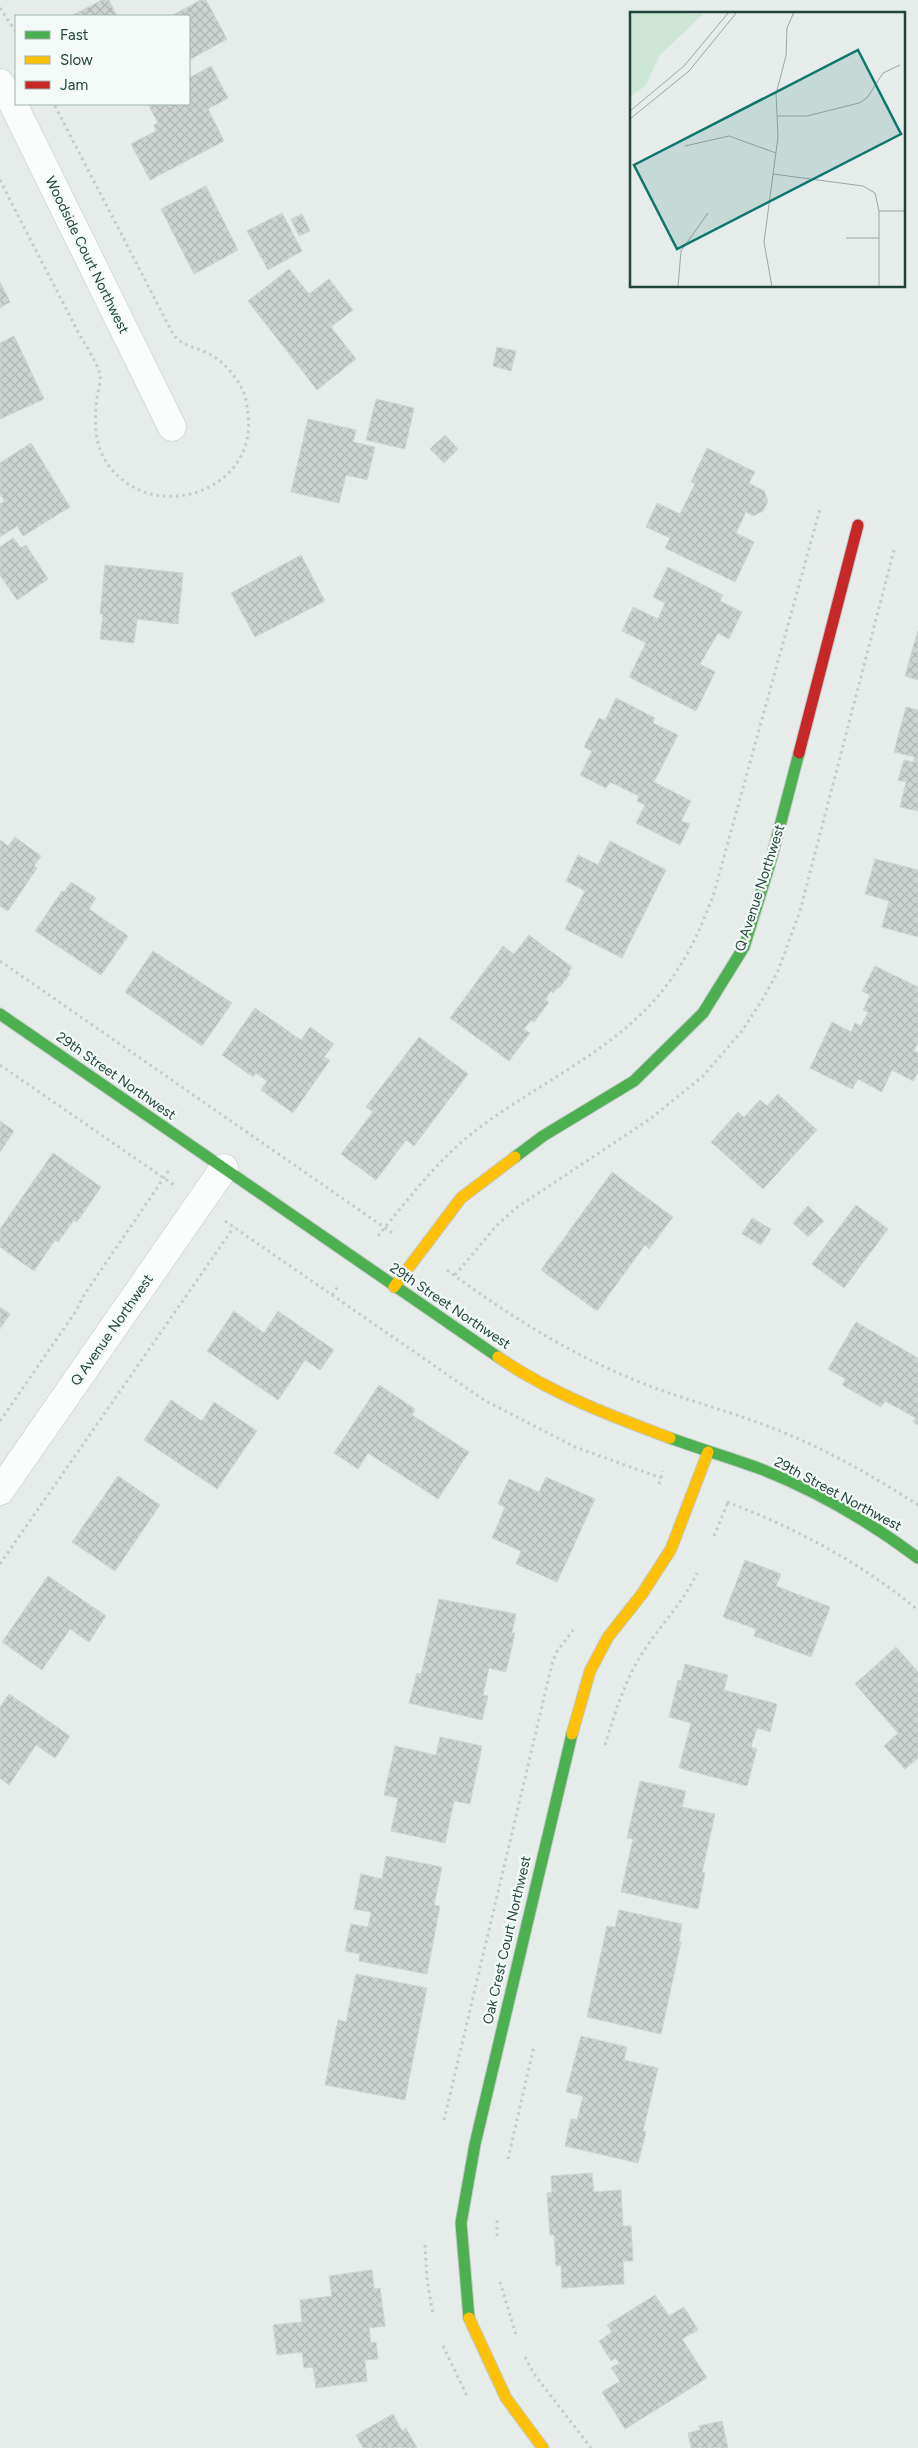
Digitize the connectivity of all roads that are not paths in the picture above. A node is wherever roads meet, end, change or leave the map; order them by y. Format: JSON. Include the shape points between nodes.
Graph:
{"nodes":[{"id":1,"x":0,"y":83,"type":"edge"},
{"id":2,"x":172,"y":427,"type":"dead end"},
{"id":3,"x":858,"y":525,"type":"dead end"},
{"id":4,"x":0,"y":1014,"type":"edge"},
{"id":5,"x":224,"y":1168,"type":"junction"},
{"id":6,"x":394,"y":1286,"type":"junction"},
{"id":7,"x":708,"y":1452,"type":"junction"},
{"id":8,"x":0,"y":1491,"type":"edge"},
{"id":9,"x":918,"y":1558,"type":"edge"},
{"id":10,"x":544,"y":2448,"type":"edge"}],
"edges":[{"from":1,"to":2,"type":"street","name":"Woodside Court Northwest"},
{"from":3,"to":6,"type":"street","name":"Q Avenue Northwest","via":[[771,860],[744,947],[703,1013],[634,1081],[543,1136],[461,1198]]},
{"from":4,"to":5,"type":"street","name":"29th Street Northwest"},
{"from":5,"to":6,"type":"street","name":"29th Street Northwest"},
{"from":5,"to":8,"type":"street","name":"Q Avenue Northwest"},
{"from":6,"to":7,"type":"street","name":"29th Street Northwest","via":[[523,1374],[568,1397]]},
{"from":7,"to":9,"type":"street","name":"29th Street Northwest","via":[[762,1470],[817,1496],[897,1542]]},
{"from":7,"to":10,"type":"street","name":"Oak Crest Court Northwest","via":[[672,1549],[608,1637],[590,1671],[577,1712],[474,2144],[461,2223],[467,2314],[506,2398]]}]}
